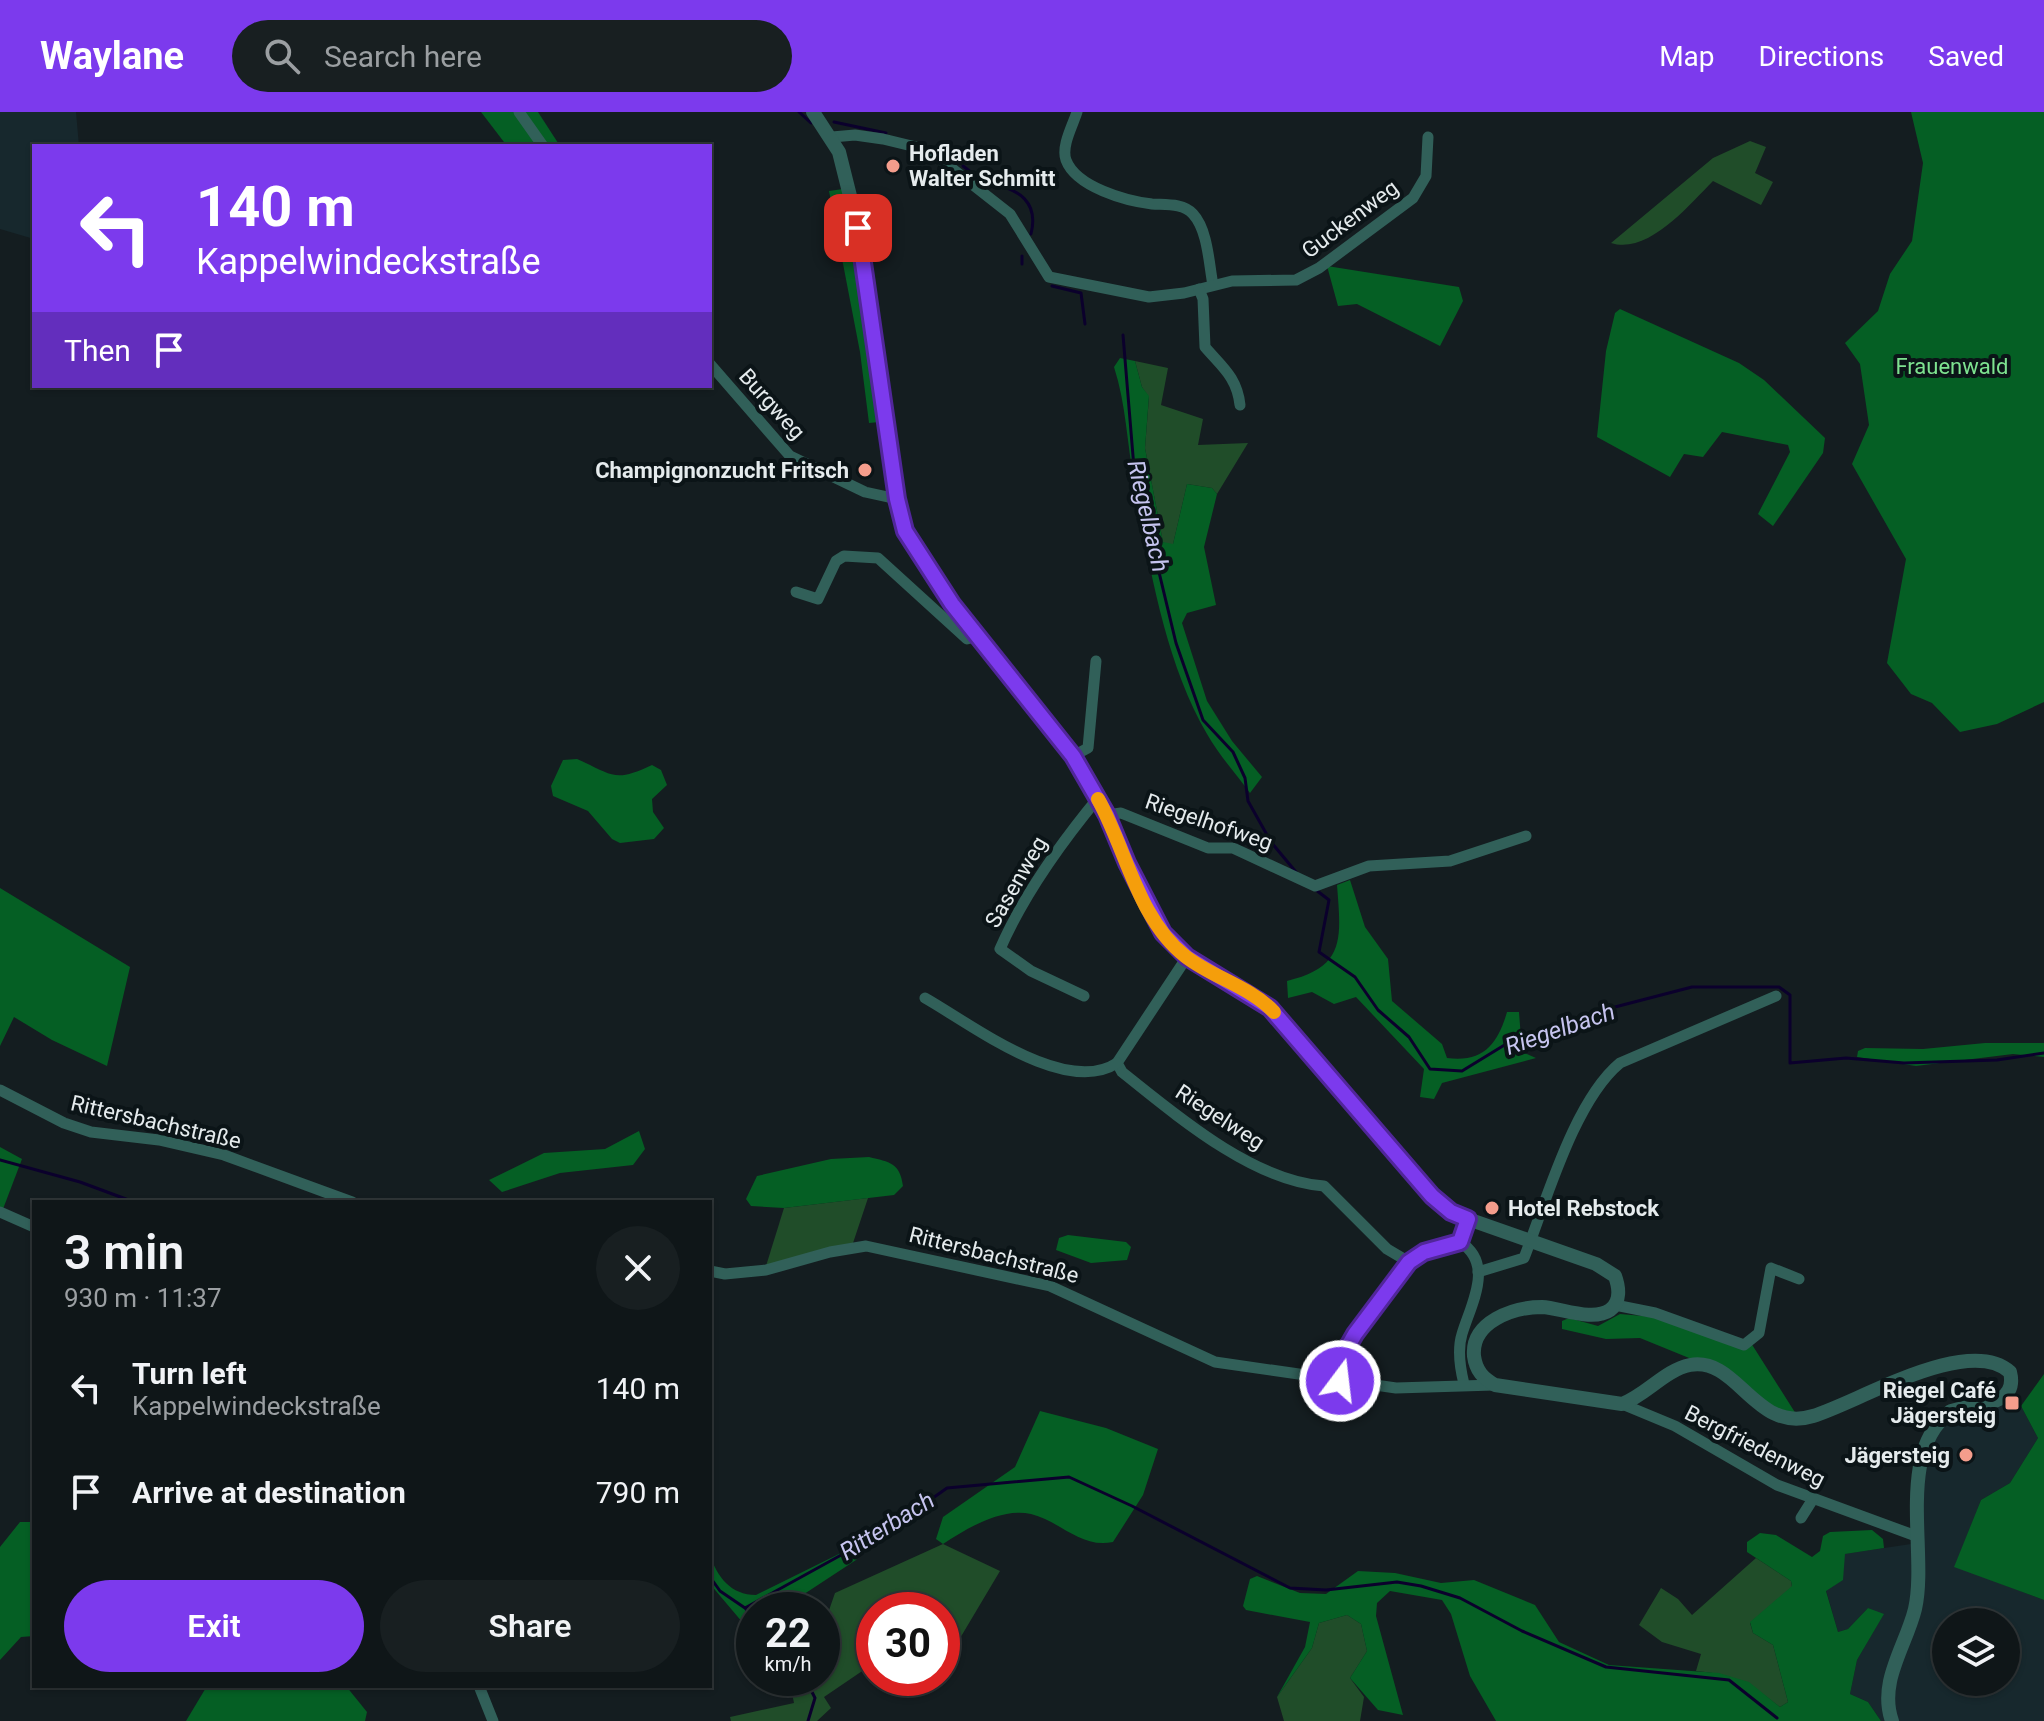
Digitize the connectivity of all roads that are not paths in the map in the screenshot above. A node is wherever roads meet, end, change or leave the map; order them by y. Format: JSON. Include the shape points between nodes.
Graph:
{"nodes":[{"id":1,"x":519,"y":112,"type":"edge"},
{"id":2,"x":813,"y":112,"type":"edge"},
{"id":3,"x":1077,"y":112,"type":"edge"},
{"id":4,"x":832,"y":137,"type":"junction"},
{"id":5,"x":1428,"y":137,"type":"dead end"},
{"id":6,"x":542,"y":144,"type":"edge"},
{"id":7,"x":1213,"y":285,"type":"junction"},
{"id":8,"x":1199,"y":289,"type":"junction"},
{"id":9,"x":712,"y":366,"type":"edge"},
{"id":10,"x":1240,"y":405,"type":"dead end"},
{"id":11,"x":897,"y":499,"type":"junction"},
{"id":12,"x":796,"y":592,"type":"dead end"},
{"id":13,"x":976,"y":637,"type":"junction"},
{"id":14,"x":1096,"y":661,"type":"dead end"},
{"id":15,"x":1073,"y":756,"type":"junction"},
{"id":16,"x":1098,"y":798,"type":"junction"},
{"id":17,"x":1107,"y":815,"type":"junction"},
{"id":18,"x":1526,"y":836,"type":"dead end"},
{"id":19,"x":1187,"y":957,"type":"junction"},
{"id":20,"x":1084,"y":996,"type":"dead end"},
{"id":21,"x":1776,"y":996,"type":"dead end"},
{"id":22,"x":925,"y":998,"type":"dead end"},
{"id":23,"x":1117,"y":1063,"type":"junction"},
{"id":24,"x":0,"y":1090,"type":"edge"},
{"id":25,"x":347,"y":1200,"type":"edge"},
{"id":26,"x":0,"y":1212,"type":"edge"},
{"id":27,"x":1468,"y":1219,"type":"junction"},
{"id":28,"x":32,"y":1226,"type":"edge"},
{"id":29,"x":1531,"y":1241,"type":"junction"},
{"id":30,"x":1460,"y":1242,"type":"junction"},
{"id":31,"x":1409,"y":1262,"type":"junction"},
{"id":32,"x":712,"y":1271,"type":"edge"},
{"id":33,"x":1478,"y":1272,"type":"junction"},
{"id":34,"x":1799,"y":1279,"type":"dead end"},
{"id":35,"x":1615,"y":1305,"type":"junction"},
{"id":36,"x":1340,"y":1381,"type":"junction"},
{"id":37,"x":1464,"y":1384,"type":"junction"},
{"id":38,"x":1495,"y":1385,"type":"junction"},
{"id":39,"x":1622,"y":1404,"type":"junction"},
{"id":40,"x":1813,"y":1499,"type":"junction"},
{"id":41,"x":1801,"y":1518,"type":"dead end"},
{"id":42,"x":1916,"y":1536,"type":"junction"},
{"id":43,"x":480,"y":1688,"type":"edge"},
{"id":44,"x":493,"y":1721,"type":"edge"},
{"id":45,"x":1892,"y":1721,"type":"edge"}],
"edges":[{"from":1,"to":6,"type":"street"},
{"from":2,"to":4,"type":"street"},
{"from":3,"to":7,"type":"street","via":[[1065,159],[1105,193],[1192,212]]},
{"from":4,"to":8,"type":"street","name":"Guckenweg","via":[[883,139],[940,159],[1010,214],[1042,269],[1057,280],[1149,297]]},
{"from":4,"to":11,"type":"street","via":[[858,228]]},
{"from":5,"to":7,"type":"street","name":"Guckenweg","via":[[1426,176],[1419,192],[1319,268],[1285,282]]},
{"from":7,"to":8,"type":"street","name":"Guckenweg"},
{"from":8,"to":10,"type":"street","via":[[1205,347],[1237,385]]},
{"from":9,"to":11,"type":"street","name":"Burgweg","via":[[790,456],[865,492]]},
{"from":11,"to":13,"type":"street","via":[[914,548]]},
{"from":12,"to":13,"type":"street","via":[[818,599],[836,561],[844,556],[878,558],[951,627],[967,639]]},
{"from":13,"to":15,"type":"street"},
{"from":14,"to":15,"type":"street","via":[[1088,748]]},
{"from":15,"to":16,"type":"street"},
{"from":16,"to":17,"type":"street"},
{"from":16,"to":20,"type":"street","name":"Sasenweg","via":[[1063,840],[1000,949],[1031,971]]},
{"from":17,"to":18,"type":"street","name":"Riegelhofweg","via":[[1121,813],[1208,848],[1233,848],[1315,886],[1369,866],[1450,861]]},
{"from":17,"to":19,"type":"street","via":[[1153,916]]},
{"from":19,"to":23,"type":"street"},
{"from":19,"to":27,"type":"street","via":[[1270,1008],[1432,1196]]},
{"from":21,"to":29,"type":"street","via":[[1620,1063],[1604,1077],[1557,1168]]},
{"from":22,"to":23,"type":"street","via":[[1045,1065],[1096,1073]]},
{"from":23,"to":31,"type":"street","name":"Riegelweg","via":[[1189,1126],[1260,1167],[1303,1184],[1324,1186],[1387,1249]]},
{"from":24,"to":25,"type":"street","name":"Rittersbachstraße","via":[[91,1132],[224,1155]]},
{"from":26,"to":28,"type":"street"},
{"from":27,"to":29,"type":"street"},
{"from":27,"to":30,"type":"street"},
{"from":29,"to":33,"type":"street","via":[[1524,1258]]},
{"from":29,"to":35,"type":"street","via":[[1608,1269],[1618,1285]]},
{"from":30,"to":31,"type":"street"},
{"from":30,"to":33,"type":"street","via":[[1474,1255]]},
{"from":31,"to":36,"type":"street","via":[[1355,1334],[1343,1355]]},
{"from":32,"to":36,"type":"street","name":"Rittersbachstraße","via":[[766,1270],[866,1246],[891,1250],[1050,1286],[1215,1362]]},
{"from":33,"to":37,"type":"street","via":[[1478,1293],[1461,1336]]},
{"from":34,"to":35,"type":"street","via":[[1771,1268],[1759,1333],[1744,1345],[1655,1313]]},
{"from":35,"to":38,"type":"street","via":[[1595,1315],[1529,1308],[1494,1320],[1477,1335],[1474,1357],[1483,1379]]},
{"from":36,"to":37,"type":"street","name":"Rittersbachstraße","via":[[1396,1388]]},
{"from":37,"to":38,"type":"street","name":"Rittersbachstraße"},
{"from":38,"to":39,"type":"street"},
{"from":39,"to":40,"type":"street","name":"Bergfriedenweg"},
{"from":39,"to":42,"type":"street","via":[[1689,1365],[1715,1368],[1761,1407],[1800,1419],[1946,1366],[1982,1361],[2004,1367],[2012,1379],[2006,1395],[1951,1411],[1932,1432],[1923,1457]]},
{"from":40,"to":41,"type":"street"},
{"from":40,"to":42,"type":"street","name":"Bergfriedenweg"},
{"from":42,"to":45,"type":"street","via":[[1916,1597],[1893,1669],[1888,1696]]},
{"from":43,"to":44,"type":"street"}]}
